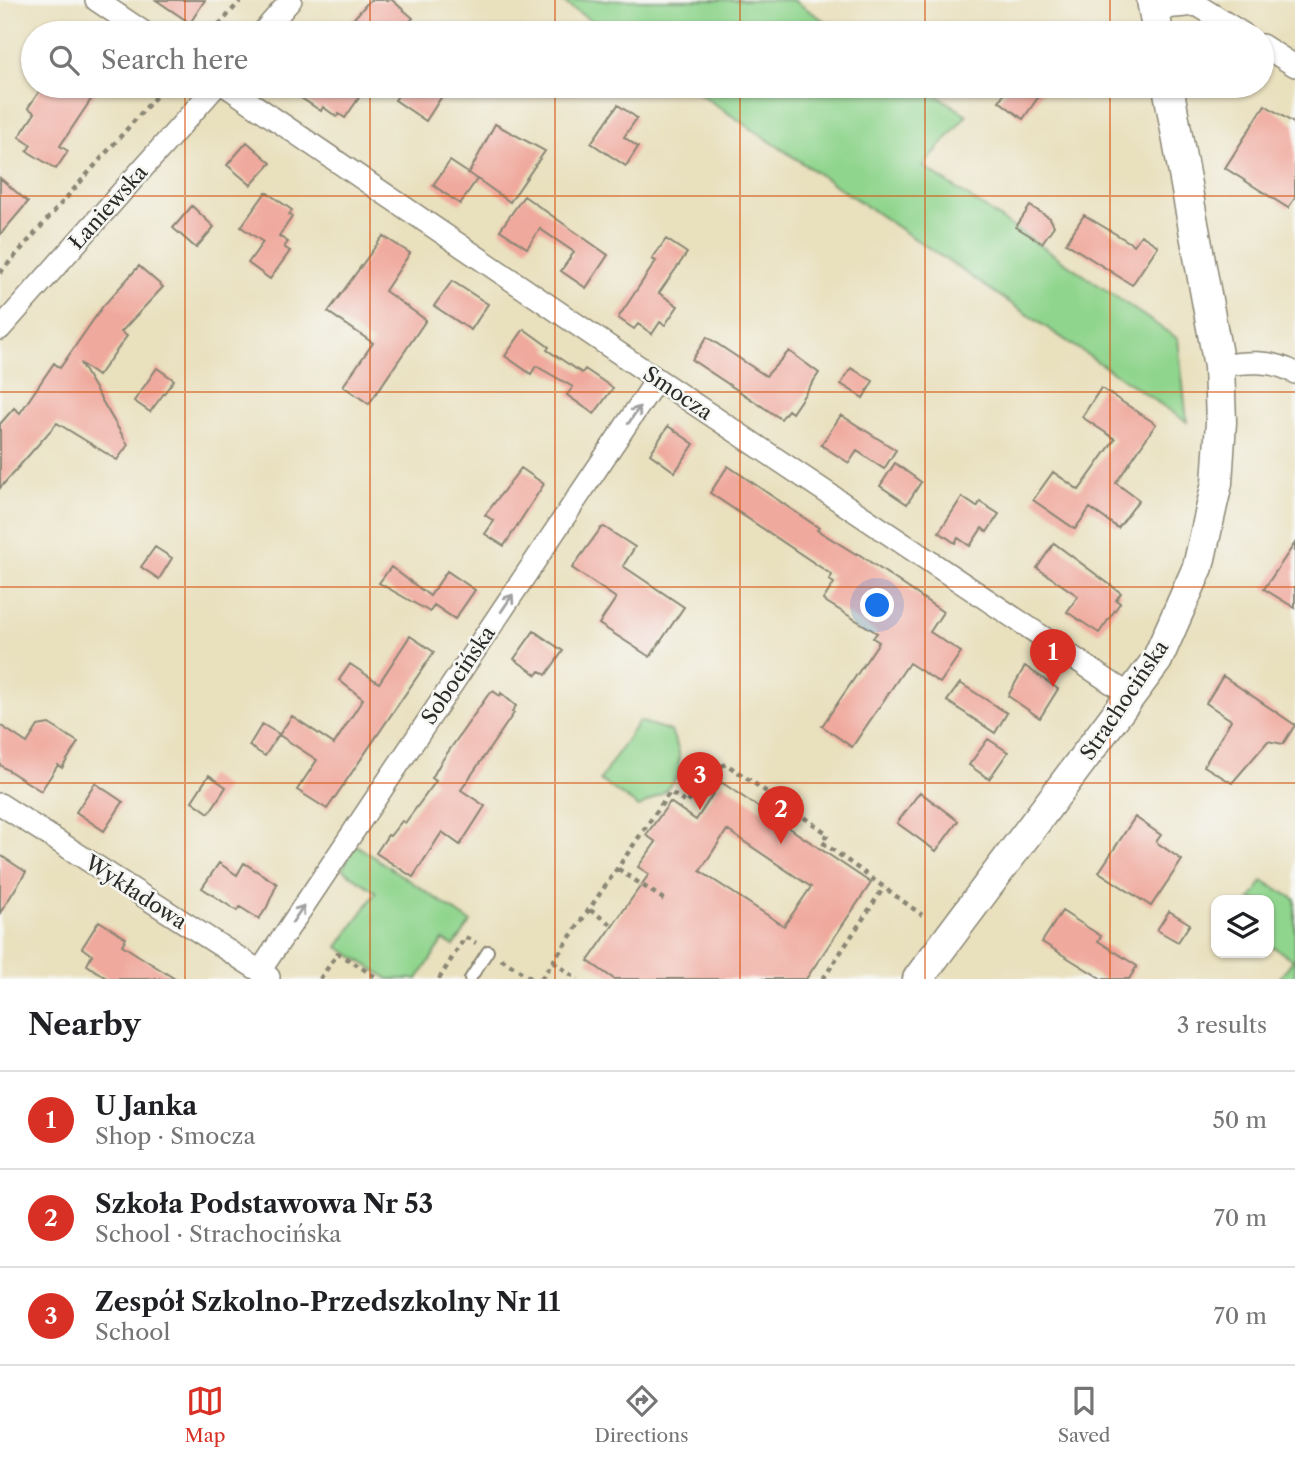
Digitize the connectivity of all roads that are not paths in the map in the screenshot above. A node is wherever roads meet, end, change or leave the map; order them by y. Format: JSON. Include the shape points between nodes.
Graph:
{"nodes":[{"id":1,"x":96,"y":0,"type":"edge"},
{"id":2,"x":291,"y":0,"type":"edge"},
{"id":3,"x":1155,"y":14,"type":"edge"},
{"id":4,"x":127,"y":21,"type":"edge"},
{"id":5,"x":273,"y":21,"type":"edge"},
{"id":6,"x":1223,"y":21,"type":"edge"},
{"id":7,"x":1274,"y":53,"type":"edge"},
{"id":8,"x":1295,"y":66,"type":"edge"},
{"id":9,"x":205,"y":98,"type":"edge"},
{"id":10,"x":244,"y":98,"type":"edge"},
{"id":11,"x":1170,"y":98,"type":"edge"},
{"id":12,"x":0,"y":329,"type":"edge"},
{"id":13,"x":1219,"y":366,"type":"junction"},
{"id":14,"x":1295,"y":373,"type":"edge"},
{"id":15,"x":657,"y":379,"type":"junction"},
{"id":16,"x":1131,"y":696,"type":"junction"},
{"id":17,"x":0,"y":804,"type":"edge"},
{"id":18,"x":488,"y":951,"type":"dead end"},
{"id":19,"x":266,"y":975,"type":"edge"},
{"id":20,"x":470,"y":979,"type":"edge"},
{"id":21,"x":918,"y":979,"type":"edge"}],
"edges":[{"from":1,"to":4,"type":"street"},
{"from":2,"to":5,"type":"street"},
{"from":3,"to":6,"type":"street","via":[[1197,5]]},
{"from":7,"to":8,"type":"street"},
{"from":9,"to":12,"type":"street","name":"Łaniewska"},
{"from":10,"to":15,"type":"street","name":"Smocza"},
{"from":11,"to":13,"type":"main road","name":"Strachocińska"},
{"from":13,"to":14,"type":"street","via":[[1247,361],[1283,366]]},
{"from":13,"to":16,"type":"main road","name":"Strachocińska","via":[[1217,483],[1198,567],[1157,660]]},
{"from":15,"to":16,"type":"street","name":"Smocza"},
{"from":19,"to":15,"type":"street","name":"Sobocińska","one_way":true},
{"from":16,"to":21,"type":"main road","name":"Strachocińska"},
{"from":17,"to":19,"type":"street","name":"Wykładowa"},
{"from":18,"to":20,"type":"lane"}]}
